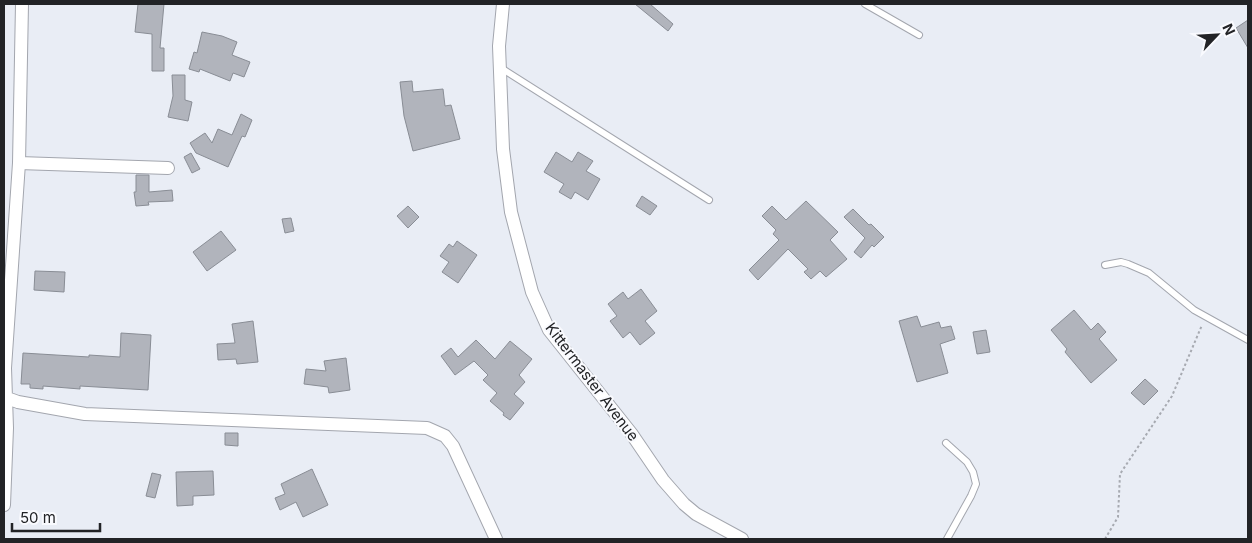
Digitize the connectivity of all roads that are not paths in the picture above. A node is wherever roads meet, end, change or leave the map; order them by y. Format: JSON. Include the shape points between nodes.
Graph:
{"nodes":[{"id":1,"x":22,"y":4,"type":"edge"},
{"id":2,"x":503,"y":4,"type":"edge"},
{"id":3,"x":865,"y":4,"type":"edge"},
{"id":4,"x":919,"y":35,"type":"dead end"},
{"id":5,"x":500,"y":68,"type":"junction"},
{"id":6,"x":19,"y":163,"type":"junction"},
{"id":7,"x":168,"y":168,"type":"dead end"},
{"id":8,"x":709,"y":200,"type":"dead end"},
{"id":9,"x":1105,"y":265,"type":"dead end"},
{"id":10,"x":1248,"y":340,"type":"edge"},
{"id":11,"x":7,"y":398,"type":"junction"},
{"id":12,"x":946,"y":443,"type":"dead end"},
{"id":13,"x":4,"y":505,"type":"edge"},
{"id":14,"x":496,"y":539,"type":"edge"},
{"id":15,"x":742,"y":539,"type":"edge"},
{"id":16,"x":947,"y":539,"type":"edge"}],
"edges":[{"from":1,"to":6,"type":"street"},
{"from":2,"to":5,"type":"street","name":"Kittermaster Avenue"},
{"from":3,"to":4,"type":"lane"},
{"from":5,"to":8,"type":"lane"},
{"from":5,"to":15,"type":"street","name":"Kittermaster Avenue","via":[[503,149],[511,212],[532,292],[549,330],[684,504]]},
{"from":6,"to":7,"type":"street"},
{"from":6,"to":11,"type":"street","via":[[5,368]]},
{"from":9,"to":10,"type":"lane","via":[[1121,262],[1149,273],[1205,318]]},
{"from":11,"to":13,"type":"street"},
{"from":11,"to":14,"type":"street","via":[[85,414],[428,428],[445,436],[453,446]]},
{"from":12,"to":16,"type":"lane","via":[[967,462],[976,484]]}]}
